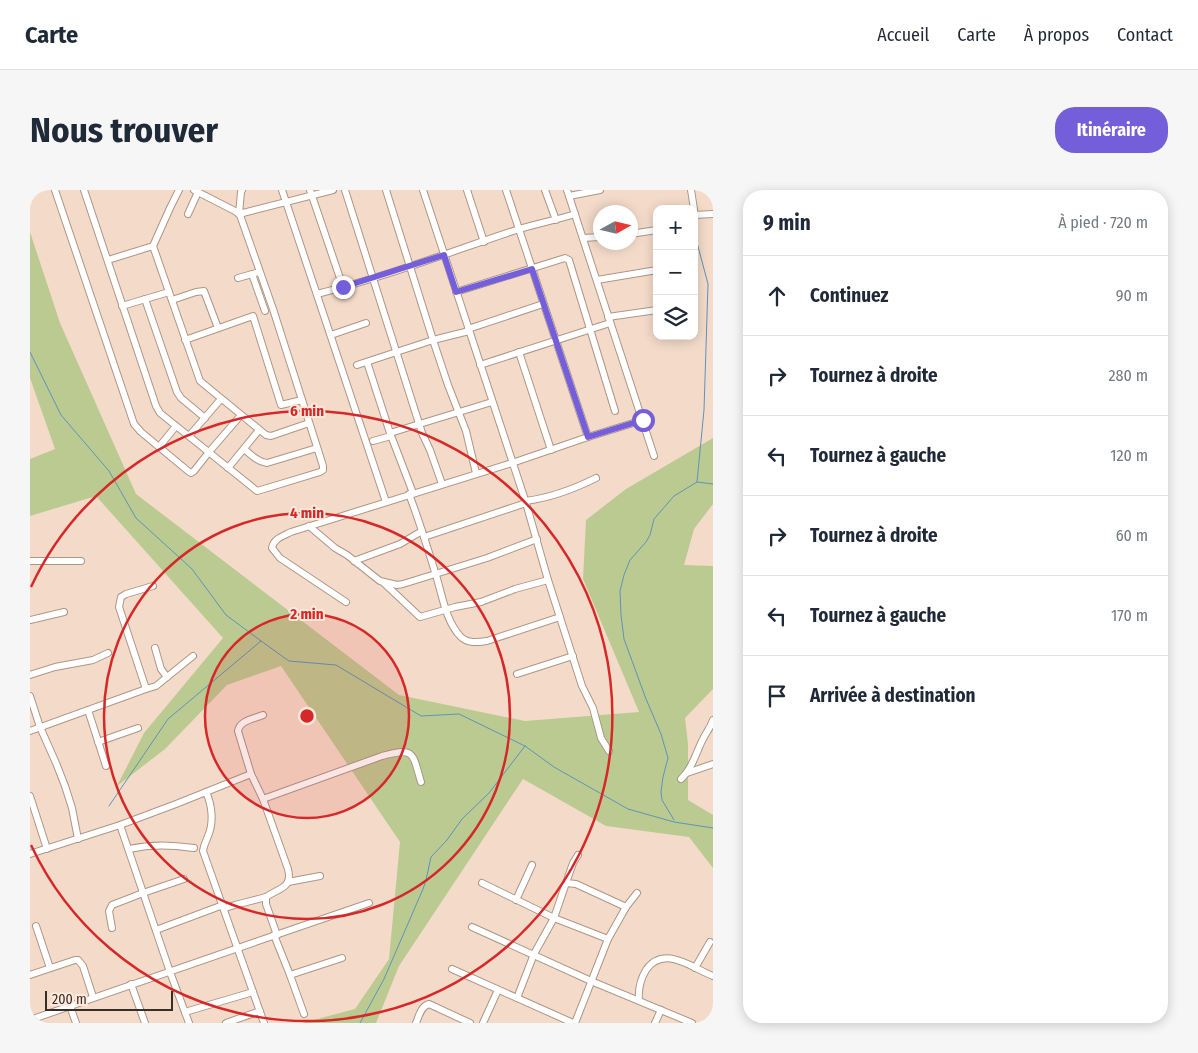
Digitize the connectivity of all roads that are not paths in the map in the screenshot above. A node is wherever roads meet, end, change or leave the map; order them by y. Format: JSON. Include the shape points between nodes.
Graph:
{"nodes":[{"id":1,"x":55,"y":190,"type":"edge"},
{"id":2,"x":84,"y":190,"type":"edge"},
{"id":3,"x":180,"y":190,"type":"edge"},
{"id":4,"x":242,"y":190,"type":"edge"},
{"id":5,"x":282,"y":190,"type":"edge"},
{"id":6,"x":333,"y":190,"type":"edge"},
{"id":7,"x":345,"y":190,"type":"edge"},
{"id":8,"x":386,"y":190,"type":"edge"},
{"id":9,"x":423,"y":190,"type":"edge"},
{"id":10,"x":467,"y":190,"type":"edge"},
{"id":11,"x":506,"y":190,"type":"edge"},
{"id":12,"x":545,"y":190,"type":"edge"},
{"id":13,"x":600,"y":190,"type":"edge"},
{"id":14,"x":691,"y":190,"type":"edge"},
{"id":15,"x":196,"y":191,"type":"edge"},
{"id":16,"x":311,"y":193,"type":"edge"},
{"id":17,"x":568,"y":193,"type":"edge"},
{"id":18,"x":286,"y":203,"type":"junction"},
{"id":19,"x":693,"y":205,"type":"edge"},
{"id":20,"x":188,"y":214,"type":"dead end"},
{"id":21,"x":238,"y":214,"type":"junction"},
{"id":22,"x":575,"y":214,"type":"junction"},
{"id":23,"x":713,"y":214,"type":"edge"},
{"id":24,"x":698,"y":215,"type":"edge"},
{"id":25,"x":556,"y":220,"type":"junction"},
{"id":26,"x":518,"y":230,"type":"junction"},
{"id":27,"x":653,"y":231,"type":"edge"},
{"id":28,"x":638,"y":233,"type":"edge"},
{"id":29,"x":593,"y":237,"type":"edge"},
{"id":30,"x":583,"y":238,"type":"junction"},
{"id":31,"x":484,"y":242,"type":"junction"},
{"id":32,"x":153,"y":246,"type":"junction"},
{"id":33,"x":444,"y":255,"type":"junction"},
{"id":34,"x":108,"y":260,"type":"junction"},
{"id":35,"x":410,"y":266,"type":"junction"},
{"id":36,"x":532,"y":269,"type":"junction"},
{"id":37,"x":653,"y":271,"type":"edge"},
{"id":38,"x":260,"y":272,"type":"junction"},
{"id":39,"x":252,"y":274,"type":"junction"},
{"id":40,"x":238,"y":278,"type":"dead end"},
{"id":41,"x":372,"y":278,"type":"junction"},
{"id":42,"x":597,"y":280,"type":"junction"},
{"id":43,"x":343,"y":287,"type":"junction"},
{"id":44,"x":169,"y":292,"type":"junction"},
{"id":45,"x":456,"y":292,"type":"junction"},
{"id":46,"x":317,"y":294,"type":"junction"},
{"id":47,"x":145,"y":299,"type":"junction"},
{"id":48,"x":172,"y":300,"type":"junction"},
{"id":49,"x":543,"y":304,"type":"junction"},
{"id":50,"x":122,"y":306,"type":"junction"},
{"id":51,"x":273,"y":309,"type":"junction"},
{"id":52,"x":265,"y":311,"type":"junction"},
{"id":53,"x":653,"y":311,"type":"edge"},
{"id":54,"x":252,"y":316,"type":"junction"},
{"id":55,"x":609,"y":320,"type":"junction"},
{"id":56,"x":366,"y":323,"type":"dead end"},
{"id":57,"x":218,"y":328,"type":"junction"},
{"id":58,"x":591,"y":329,"type":"junction"},
{"id":59,"x":468,"y":330,"type":"junction"},
{"id":60,"x":331,"y":335,"type":"junction"},
{"id":61,"x":185,"y":340,"type":"junction"},
{"id":62,"x":433,"y":340,"type":"junction"},
{"id":63,"x":555,"y":340,"type":"junction"},
{"id":64,"x":519,"y":352,"type":"junction"},
{"id":65,"x":397,"y":353,"type":"junction"},
{"id":66,"x":367,"y":362,"type":"junction"},
{"id":67,"x":357,"y":365,"type":"dead end"},
{"id":68,"x":480,"y":365,"type":"junction"},
{"id":69,"x":220,"y":399,"type":"junction"},
{"id":70,"x":302,"y":400,"type":"junction"},
{"id":71,"x":492,"y":402,"type":"junction"},
{"id":72,"x":616,"y":411,"type":"dead end"},
{"id":73,"x":459,"y":412,"type":"junction"},
{"id":74,"x":241,"y":415,"type":"junction"},
{"id":75,"x":205,"y":418,"type":"junction"},
{"id":76,"x":643,"y":420,"type":"junction"},
{"id":77,"x":309,"y":423,"type":"junction"},
{"id":78,"x":419,"y":424,"type":"junction"},
{"id":79,"x":176,"y":426,"type":"junction"},
{"id":80,"x":259,"y":430,"type":"junction"},
{"id":81,"x":391,"y":434,"type":"junction"},
{"id":82,"x":189,"y":436,"type":"junction"},
{"id":83,"x":588,"y":437,"type":"junction"},
{"id":84,"x":373,"y":441,"type":"dead end"},
{"id":85,"x":159,"y":447,"type":"junction"},
{"id":86,"x":317,"y":448,"type":"junction"},
{"id":87,"x":244,"y":449,"type":"junction"},
{"id":88,"x":551,"y":450,"type":"junction"},
{"id":89,"x":209,"y":452,"type":"junction"},
{"id":90,"x":654,"y":456,"type":"dead end"},
{"id":91,"x":512,"y":463,"type":"junction"},
{"id":92,"x":228,"y":468,"type":"junction"},
{"id":93,"x":476,"y":473,"type":"junction"},
{"id":94,"x":596,"y":478,"type":"dead end"},
{"id":95,"x":442,"y":484,"type":"junction"},
{"id":96,"x":411,"y":494,"type":"junction"},
{"id":97,"x":386,"y":502,"type":"junction"},
{"id":98,"x":526,"y":502,"type":"junction"},
{"id":99,"x":309,"y":526,"type":"junction"},
{"id":100,"x":423,"y":534,"type":"junction"},
{"id":101,"x":537,"y":539,"type":"junction"},
{"id":102,"x":30,"y":560,"type":"edge"},
{"id":103,"x":81,"y":561,"type":"dead end"},
{"id":104,"x":354,"y":561,"type":"junction"},
{"id":105,"x":436,"y":573,"type":"junction"},
{"id":106,"x":548,"y":580,"type":"junction"},
{"id":107,"x":384,"y":583,"type":"junction"},
{"id":108,"x":153,"y":586,"type":"dead end"},
{"id":109,"x":346,"y":602,"type":"dead end"},
{"id":110,"x":446,"y":610,"type":"junction"},
{"id":111,"x":64,"y":612,"type":"dead end"},
{"id":112,"x":560,"y":617,"type":"junction"},
{"id":113,"x":30,"y":620,"type":"edge"},
{"id":114,"x":155,"y":648,"type":"dead end"},
{"id":115,"x":108,"y":653,"type":"dead end"},
{"id":116,"x":193,"y":656,"type":"dead end"},
{"id":117,"x":573,"y":656,"type":"junction"},
{"id":118,"x":517,"y":674,"type":"dead end"},
{"id":119,"x":30,"y":676,"type":"edge"},
{"id":120,"x":167,"y":677,"type":"junction"},
{"id":121,"x":146,"y":689,"type":"junction"},
{"id":122,"x":30,"y":696,"type":"edge"},
{"id":123,"x":88,"y":710,"type":"junction"},
{"id":124,"x":263,"y":716,"type":"dead end"},
{"id":125,"x":713,"y":720,"type":"edge"},
{"id":126,"x":40,"y":727,"type":"junction"},
{"id":127,"x":138,"y":728,"type":"dead end"},
{"id":128,"x":30,"y":731,"type":"edge"},
{"id":129,"x":98,"y":742,"type":"junction"},
{"id":130,"x":609,"y":751,"type":"dead end"},
{"id":131,"x":713,"y":764,"type":"edge"},
{"id":132,"x":106,"y":766,"type":"dead end"},
{"id":133,"x":687,"y":773,"type":"junction"},
{"id":134,"x":251,"y":774,"type":"junction"},
{"id":135,"x":682,"y":779,"type":"dead end"},
{"id":136,"x":421,"y":782,"type":"dead end"},
{"id":137,"x":206,"y":792,"type":"junction"},
{"id":138,"x":30,"y":796,"type":"edge"},
{"id":139,"x":263,"y":799,"type":"junction"},
{"id":140,"x":120,"y":825,"type":"junction"},
{"id":141,"x":78,"y":839,"type":"junction"},
{"id":142,"x":194,"y":848,"type":"dead end"},
{"id":143,"x":47,"y":849,"type":"junction"},
{"id":144,"x":129,"y":849,"type":"junction"},
{"id":145,"x":30,"y":854,"type":"edge"},
{"id":146,"x":578,"y":856,"type":"dead end"},
{"id":147,"x":532,"y":865,"type":"dead end"},
{"id":148,"x":320,"y":876,"type":"dead end"},
{"id":149,"x":184,"y":879,"type":"dead end"},
{"id":150,"x":288,"y":882,"type":"junction"},
{"id":151,"x":482,"y":883,"type":"dead end"},
{"id":152,"x":566,"y":883,"type":"junction"},
{"id":153,"x":637,"y":892,"type":"dead end"},
{"id":154,"x":143,"y":893,"type":"junction"},
{"id":155,"x":266,"y":897,"type":"junction"},
{"id":156,"x":516,"y":900,"type":"junction"},
{"id":157,"x":369,"y":902,"type":"dead end"},
{"id":158,"x":224,"y":907,"type":"junction"},
{"id":159,"x":626,"y":907,"type":"junction"},
{"id":160,"x":554,"y":918,"type":"junction"},
{"id":161,"x":36,"y":926,"type":"dead end"},
{"id":162,"x":472,"y":927,"type":"dead end"},
{"id":163,"x":112,"y":928,"type":"dead end"},
{"id":164,"x":156,"y":930,"type":"junction"},
{"id":165,"x":275,"y":935,"type":"junction"},
{"id":166,"x":608,"y":940,"type":"junction"},
{"id":167,"x":710,"y":942,"type":"dead end"},
{"id":168,"x":238,"y":948,"type":"junction"},
{"id":169,"x":534,"y":954,"type":"junction"},
{"id":170,"x":342,"y":958,"type":"dead end"},
{"id":171,"x":50,"y":968,"type":"junction"},
{"id":172,"x":695,"y":968,"type":"junction"},
{"id":173,"x":452,"y":969,"type":"dead end"},
{"id":174,"x":170,"y":972,"type":"junction"},
{"id":175,"x":30,"y":975,"type":"edge"},
{"id":176,"x":290,"y":975,"type":"junction"},
{"id":177,"x":713,"y":976,"type":"edge"},
{"id":178,"x":591,"y":981,"type":"junction"},
{"id":179,"x":132,"y":984,"type":"junction"},
{"id":180,"x":498,"y":990,"type":"junction"},
{"id":181,"x":252,"y":992,"type":"junction"},
{"id":182,"x":93,"y":997,"type":"junction"},
{"id":183,"x":516,"y":998,"type":"junction"},
{"id":184,"x":639,"y":1000,"type":"junction"},
{"id":185,"x":70,"y":1006,"type":"junction"},
{"id":186,"x":661,"y":1010,"type":"junction"},
{"id":187,"x":260,"y":1011,"type":"junction"},
{"id":188,"x":185,"y":1012,"type":"junction"},
{"id":189,"x":304,"y":1014,"type":"dead end"},
{"id":190,"x":31,"y":1021,"type":"edge"},
{"id":191,"x":76,"y":1023,"type":"edge"},
{"id":192,"x":145,"y":1023,"type":"edge"},
{"id":193,"x":189,"y":1023,"type":"edge"},
{"id":194,"x":226,"y":1023,"type":"edge"},
{"id":195,"x":264,"y":1023,"type":"edge"},
{"id":196,"x":416,"y":1023,"type":"edge"},
{"id":197,"x":470,"y":1023,"type":"edge"},
{"id":198,"x":483,"y":1023,"type":"edge"},
{"id":199,"x":574,"y":1023,"type":"edge"},
{"id":200,"x":655,"y":1023,"type":"edge"},
{"id":201,"x":692,"y":1023,"type":"edge"}],
"edges":[{"from":1,"to":85,"type":"street","via":[[130,416],[141,432]]},
{"from":2,"to":34,"type":"street"},
{"from":3,"to":32,"type":"street"},
{"from":4,"to":21,"type":"street"},
{"from":5,"to":18,"type":"street"},
{"from":6,"to":16,"type":"street"},
{"from":7,"to":41,"type":"street"},
{"from":8,"to":35,"type":"street"},
{"from":9,"to":33,"type":"street"},
{"from":10,"to":31,"type":"street"},
{"from":11,"to":26,"type":"street"},
{"from":12,"to":25,"type":"street"},
{"from":13,"to":17,"type":"street"},
{"from":14,"to":19,"type":"street"},
{"from":15,"to":20,"type":"street"},
{"from":15,"to":21,"type":"street"},
{"from":16,"to":18,"type":"street"},
{"from":16,"to":43,"type":"street"},
{"from":17,"to":22,"type":"street"},
{"from":18,"to":21,"type":"street"},
{"from":18,"to":46,"type":"street"},
{"from":21,"to":38,"type":"street"},
{"from":22,"to":25,"type":"street"},
{"from":22,"to":30,"type":"street"},
{"from":23,"to":24,"type":"street"},
{"from":25,"to":26,"type":"street"},
{"from":26,"to":31,"type":"street"},
{"from":26,"to":36,"type":"street"},
{"from":27,"to":28,"type":"street"},
{"from":29,"to":30,"type":"street"},
{"from":30,"to":42,"type":"street"},
{"from":31,"to":33,"type":"street"},
{"from":32,"to":34,"type":"street"},
{"from":32,"to":44,"type":"street"},
{"from":33,"to":35,"type":"street"},
{"from":33,"to":45,"type":"street"},
{"from":34,"to":50,"type":"street"},
{"from":35,"to":41,"type":"street"},
{"from":35,"to":62,"type":"street"},
{"from":36,"to":45,"type":"street"},
{"from":36,"to":49,"type":"street"},
{"from":36,"to":58,"type":"street","via":[[565,258],[569,260]]},
{"from":37,"to":42,"type":"street"},
{"from":38,"to":39,"type":"street"},
{"from":38,"to":51,"type":"street"},
{"from":39,"to":40,"type":"street"},
{"from":39,"to":52,"type":"street"},
{"from":41,"to":43,"type":"street"},
{"from":41,"to":65,"type":"street"},
{"from":42,"to":55,"type":"street"},
{"from":43,"to":46,"type":"street"},
{"from":44,"to":47,"type":"street"},
{"from":44,"to":48,"type":"street"},
{"from":45,"to":59,"type":"street"},
{"from":46,"to":60,"type":"street"},
{"from":47,"to":50,"type":"street"},
{"from":47,"to":75,"type":"street","via":[[177,392]]},
{"from":48,"to":57,"type":"street","via":[[204,291]]},
{"from":48,"to":61,"type":"street"},
{"from":49,"to":59,"type":"street"},
{"from":49,"to":63,"type":"street"},
{"from":50,"to":79,"type":"street","via":[[156,406]]},
{"from":51,"to":52,"type":"street"},
{"from":51,"to":70,"type":"street"},
{"from":52,"to":54,"type":"street"},
{"from":53,"to":55,"type":"street"},
{"from":54,"to":57,"type":"street"},
{"from":54,"to":70,"type":"street","via":[[282,406]]},
{"from":55,"to":58,"type":"street"},
{"from":55,"to":76,"type":"street"},
{"from":56,"to":60,"type":"street"},
{"from":57,"to":61,"type":"street"},
{"from":58,"to":63,"type":"street"},
{"from":58,"to":72,"type":"street"},
{"from":59,"to":62,"type":"street"},
{"from":59,"to":68,"type":"street"},
{"from":60,"to":97,"type":"street"},
{"from":61,"to":69,"type":"street","via":[[200,382]]},
{"from":62,"to":65,"type":"street"},
{"from":62,"to":73,"type":"street"},
{"from":63,"to":64,"type":"street"},
{"from":63,"to":83,"type":"street"},
{"from":64,"to":68,"type":"street"},
{"from":64,"to":88,"type":"street"},
{"from":65,"to":66,"type":"street"},
{"from":65,"to":78,"type":"street"},
{"from":66,"to":67,"type":"street"},
{"from":66,"to":81,"type":"street"},
{"from":68,"to":71,"type":"street"},
{"from":69,"to":74,"type":"street"},
{"from":69,"to":75,"type":"street"},
{"from":70,"to":77,"type":"street"},
{"from":71,"to":73,"type":"street"},
{"from":71,"to":91,"type":"street"},
{"from":73,"to":78,"type":"street"},
{"from":73,"to":93,"type":"street"},
{"from":74,"to":80,"type":"street"},
{"from":74,"to":89,"type":"street"},
{"from":75,"to":82,"type":"street"},
{"from":76,"to":83,"type":"street"},
{"from":76,"to":90,"type":"street"},
{"from":77,"to":80,"type":"street","via":[[271,436]]},
{"from":77,"to":86,"type":"street"},
{"from":78,"to":81,"type":"street"},
{"from":78,"to":95,"type":"street"},
{"from":79,"to":82,"type":"street"},
{"from":79,"to":85,"type":"street"},
{"from":80,"to":87,"type":"street"},
{"from":81,"to":84,"type":"street"},
{"from":81,"to":96,"type":"street"},
{"from":82,"to":89,"type":"street"},
{"from":83,"to":88,"type":"street"},
{"from":85,"to":89,"type":"street","via":[[192,473]]},
{"from":86,"to":87,"type":"street","via":[[267,463]]},
{"from":86,"to":92,"type":"street","via":[[323,466],[320,472],[262,490],[256,491]]},
{"from":87,"to":92,"type":"street"},
{"from":88,"to":91,"type":"street"},
{"from":89,"to":92,"type":"street"},
{"from":91,"to":93,"type":"street"},
{"from":91,"to":98,"type":"street"},
{"from":93,"to":95,"type":"street"},
{"from":94,"to":98,"type":"street","via":[[549,497]]},
{"from":95,"to":96,"type":"street"},
{"from":96,"to":97,"type":"street"},
{"from":96,"to":100,"type":"street"},
{"from":97,"to":99,"type":"street"},
{"from":98,"to":100,"type":"street"},
{"from":98,"to":101,"type":"street"},
{"from":99,"to":104,"type":"street"},
{"from":99,"to":109,"type":"street","via":[[283,536],[275,541],[272,548],[280,558]]},
{"from":100,"to":104,"type":"street"},
{"from":100,"to":105,"type":"street"},
{"from":101,"to":105,"type":"street"},
{"from":101,"to":106,"type":"street"},
{"from":102,"to":103,"type":"street"},
{"from":104,"to":107,"type":"street"},
{"from":105,"to":107,"type":"street","via":[[398,585]]},
{"from":105,"to":110,"type":"street"},
{"from":106,"to":110,"type":"street"},
{"from":106,"to":112,"type":"street"},
{"from":107,"to":110,"type":"street","via":[[420,617]]},
{"from":108,"to":121,"type":"street","via":[[121,597],[119,607]]},
{"from":110,"to":112,"type":"street","via":[[461,637],[477,642]]},
{"from":111,"to":113,"type":"street"},
{"from":112,"to":117,"type":"street"},
{"from":114,"to":120,"type":"street"},
{"from":115,"to":119,"type":"street","via":[[93,660],[55,666]]},
{"from":116,"to":120,"type":"street"},
{"from":117,"to":118,"type":"street"},
{"from":117,"to":130,"type":"street","via":[[601,738]]},
{"from":120,"to":121,"type":"street"},
{"from":121,"to":123,"type":"street"},
{"from":122,"to":126,"type":"street"},
{"from":123,"to":126,"type":"street"},
{"from":123,"to":129,"type":"street"},
{"from":124,"to":134,"type":"street","via":[[238,727]]},
{"from":125,"to":133,"type":"street"},
{"from":126,"to":128,"type":"street"},
{"from":126,"to":141,"type":"street","via":[[65,786]]},
{"from":127,"to":129,"type":"street"},
{"from":129,"to":132,"type":"street"},
{"from":131,"to":133,"type":"street"},
{"from":133,"to":135,"type":"street"},
{"from":134,"to":137,"type":"street"},
{"from":134,"to":139,"type":"street"},
{"from":136,"to":139,"type":"street","via":[[410,754],[400,751]]},
{"from":137,"to":140,"type":"street"},
{"from":137,"to":158,"type":"street","via":[[212,816],[204,851]]},
{"from":138,"to":143,"type":"street"},
{"from":139,"to":150,"type":"street","via":[[288,869]]},
{"from":140,"to":141,"type":"street"},
{"from":140,"to":144,"type":"street"},
{"from":141,"to":143,"type":"street"},
{"from":142,"to":144,"type":"street","via":[[154,845]]},
{"from":143,"to":145,"type":"street"},
{"from":144,"to":154,"type":"street"},
{"from":146,"to":152,"type":"street"},
{"from":147,"to":156,"type":"street"},
{"from":148,"to":150,"type":"street"},
{"from":149,"to":154,"type":"street"},
{"from":150,"to":155,"type":"street"},
{"from":151,"to":156,"type":"street"},
{"from":152,"to":159,"type":"street","via":[[576,884]]},
{"from":152,"to":160,"type":"street"},
{"from":153,"to":159,"type":"street"},
{"from":154,"to":163,"type":"street","via":[[112,905],[109,910]]},
{"from":154,"to":164,"type":"street"},
{"from":155,"to":158,"type":"street"},
{"from":155,"to":165,"type":"street"},
{"from":156,"to":160,"type":"street"},
{"from":157,"to":165,"type":"street"},
{"from":158,"to":164,"type":"street"},
{"from":158,"to":168,"type":"street"},
{"from":159,"to":166,"type":"street"},
{"from":160,"to":166,"type":"street"},
{"from":160,"to":169,"type":"street"},
{"from":161,"to":171,"type":"street"},
{"from":162,"to":169,"type":"street"},
{"from":164,"to":174,"type":"street"},
{"from":165,"to":168,"type":"street"},
{"from":165,"to":176,"type":"street"},
{"from":166,"to":178,"type":"street"},
{"from":167,"to":172,"type":"street"},
{"from":168,"to":174,"type":"street"},
{"from":168,"to":181,"type":"street"},
{"from":169,"to":178,"type":"street"},
{"from":169,"to":183,"type":"street"},
{"from":170,"to":176,"type":"street"},
{"from":171,"to":175,"type":"street"},
{"from":171,"to":182,"type":"street","via":[[78,960]]},
{"from":172,"to":177,"type":"street"},
{"from":172,"to":184,"type":"street","via":[[671,959],[654,961],[639,985]]},
{"from":173,"to":180,"type":"street"},
{"from":174,"to":179,"type":"street"},
{"from":174,"to":188,"type":"street"},
{"from":176,"to":189,"type":"street"},
{"from":178,"to":184,"type":"street"},
{"from":178,"to":199,"type":"street"},
{"from":179,"to":182,"type":"street"},
{"from":179,"to":192,"type":"street"},
{"from":180,"to":183,"type":"street"},
{"from":180,"to":198,"type":"street"},
{"from":181,"to":187,"type":"street"},
{"from":181,"to":188,"type":"street"},
{"from":182,"to":185,"type":"street"},
{"from":183,"to":199,"type":"street"},
{"from":184,"to":186,"type":"street"},
{"from":185,"to":190,"type":"street"},
{"from":185,"to":191,"type":"street"},
{"from":186,"to":200,"type":"street"},
{"from":186,"to":201,"type":"street"},
{"from":187,"to":194,"type":"street"},
{"from":187,"to":195,"type":"street"},
{"from":188,"to":193,"type":"street"},
{"from":196,"to":197,"type":"street","via":[[420,1012],[429,1004]]}]}
